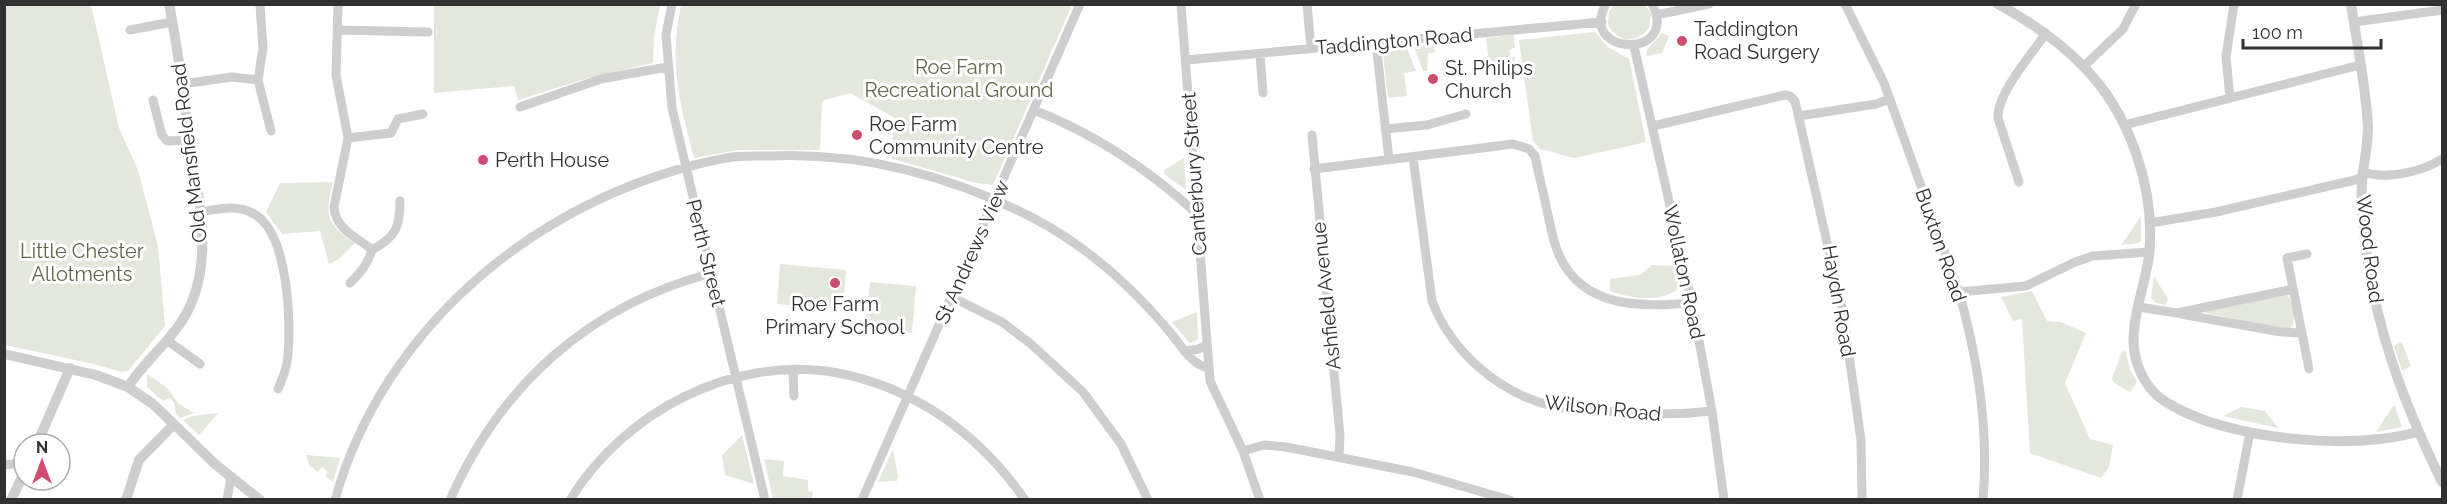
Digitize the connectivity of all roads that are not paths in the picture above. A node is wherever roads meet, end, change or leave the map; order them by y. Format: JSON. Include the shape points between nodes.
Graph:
{"nodes":[{"id":1,"x":169,"y":4,"type":"edge"},
{"id":2,"x":338,"y":4,"type":"edge"},
{"id":3,"x":672,"y":4,"type":"edge"},
{"id":4,"x":1080,"y":4,"type":"edge"},
{"id":5,"x":1181,"y":4,"type":"edge"},
{"id":6,"x":1307,"y":4,"type":"edge"},
{"id":7,"x":1606,"y":4,"type":"edge"},
{"id":8,"x":1652,"y":4,"type":"edge"},
{"id":9,"x":1708,"y":4,"type":"edge"},
{"id":10,"x":1845,"y":4,"type":"edge"},
{"id":11,"x":1998,"y":4,"type":"edge"},
{"id":12,"x":2136,"y":4,"type":"edge"},
{"id":13,"x":2234,"y":4,"type":"edge"},
{"id":14,"x":2351,"y":4,"type":"edge"},
{"id":15,"x":260,"y":5,"type":"edge"},
{"id":16,"x":2442,"y":10,"type":"edge"},
{"id":17,"x":1656,"y":15,"type":"junction"},
{"id":18,"x":172,"y":22,"type":"junction"},
{"id":19,"x":1602,"y":22,"type":"junction"},
{"id":20,"x":2354,"y":22,"type":"junction"},
{"id":21,"x":130,"y":30,"type":"dead end"},
{"id":22,"x":338,"y":30,"type":"junction"},
{"id":23,"x":428,"y":32,"type":"dead end"},
{"id":24,"x":2046,"y":33,"type":"junction"},
{"id":25,"x":1376,"y":43,"type":"junction"},
{"id":26,"x":1635,"y":46,"type":"junction"},
{"id":27,"x":1311,"y":48,"type":"junction"},
{"id":28,"x":1260,"y":54,"type":"junction"},
{"id":29,"x":1185,"y":60,"type":"junction"},
{"id":30,"x":2360,"y":65,"type":"junction"},
{"id":31,"x":2084,"y":66,"type":"junction"},
{"id":32,"x":667,"y":67,"type":"junction"},
{"id":33,"x":258,"y":80,"type":"junction"},
{"id":34,"x":182,"y":84,"type":"junction"},
{"id":35,"x":1263,"y":93,"type":"dead end"},
{"id":36,"x":2230,"y":98,"type":"junction"},
{"id":37,"x":1890,"y":99,"type":"junction"},
{"id":38,"x":153,"y":100,"type":"dead end"},
{"id":39,"x":520,"y":107,"type":"dead end"},
{"id":40,"x":1034,"y":110,"type":"junction"},
{"id":41,"x":423,"y":114,"type":"dead end"},
{"id":42,"x":1466,"y":114,"type":"dead end"},
{"id":43,"x":168,"y":115,"type":"dead end"},
{"id":44,"x":1800,"y":116,"type":"junction"},
{"id":45,"x":156,"y":117,"type":"junction"},
{"id":46,"x":2124,"y":125,"type":"junction"},
{"id":47,"x":1653,"y":126,"type":"junction"},
{"id":48,"x":1385,"y":129,"type":"junction"},
{"id":49,"x":271,"y":130,"type":"dead end"},
{"id":50,"x":1312,"y":135,"type":"dead end"},
{"id":51,"x":348,"y":138,"type":"junction"},
{"id":52,"x":190,"y":140,"type":"junction"},
{"id":53,"x":1413,"y":157,"type":"junction"},
{"id":54,"x":1389,"y":159,"type":"junction"},
{"id":55,"x":2442,"y":159,"type":"edge"},
{"id":56,"x":685,"y":168,"type":"junction"},
{"id":57,"x":1314,"y":170,"type":"junction"},
{"id":58,"x":2363,"y":174,"type":"junction"},
{"id":59,"x":2019,"y":182,"type":"dead end"},
{"id":60,"x":995,"y":200,"type":"junction"},
{"id":61,"x":400,"y":201,"type":"dead end"},
{"id":62,"x":200,"y":212,"type":"junction"},
{"id":63,"x":1196,"y":213,"type":"junction"},
{"id":64,"x":2150,"y":223,"type":"junction"},
{"id":65,"x":372,"y":250,"type":"junction"},
{"id":66,"x":2149,"y":252,"type":"junction"},
{"id":67,"x":2307,"y":254,"type":"dead end"},
{"id":68,"x":712,"y":273,"type":"junction"},
{"id":69,"x":350,"y":284,"type":"dead end"},
{"id":70,"x":2293,"y":289,"type":"junction"},
{"id":71,"x":1959,"y":292,"type":"junction"},
{"id":72,"x":952,"y":297,"type":"junction"},
{"id":73,"x":1692,"y":303,"type":"junction"},
{"id":74,"x":2139,"y":307,"type":"junction"},
{"id":75,"x":2177,"y":313,"type":"junction"},
{"id":76,"x":2300,"y":333,"type":"junction"},
{"id":77,"x":168,"y":341,"type":"junction"},
{"id":78,"x":1207,"y":344,"type":"junction"},
{"id":79,"x":1186,"y":351,"type":"junction"},
{"id":80,"x":4,"y":354,"type":"edge"},
{"id":81,"x":200,"y":364,"type":"dead end"},
{"id":82,"x":70,"y":368,"type":"junction"},
{"id":83,"x":1209,"y":368,"type":"junction"},
{"id":84,"x":2309,"y":369,"type":"dead end"},
{"id":85,"x":793,"y":370,"type":"junction"},
{"id":86,"x":737,"y":377,"type":"junction"},
{"id":87,"x":128,"y":387,"type":"junction"},
{"id":88,"x":279,"y":389,"type":"dead end"},
{"id":89,"x":794,"y":396,"type":"dead end"},
{"id":90,"x":908,"y":396,"type":"junction"},
{"id":91,"x":1712,"y":411,"type":"junction"},
{"id":92,"x":174,"y":424,"type":"junction"},
{"id":93,"x":42,"y":432,"type":"edge"},
{"id":94,"x":2250,"y":432,"type":"junction"},
{"id":95,"x":2417,"y":432,"type":"junction"},
{"id":96,"x":1243,"y":451,"type":"junction"},
{"id":97,"x":1339,"y":456,"type":"junction"},
{"id":98,"x":231,"y":477,"type":"junction"},
{"id":99,"x":2442,"y":482,"type":"edge"},
{"id":100,"x":126,"y":500,"type":"edge"},
{"id":101,"x":227,"y":500,"type":"edge"},
{"id":102,"x":260,"y":500,"type":"edge"},
{"id":103,"x":335,"y":500,"type":"edge"},
{"id":104,"x":450,"y":500,"type":"edge"},
{"id":105,"x":570,"y":500,"type":"edge"},
{"id":106,"x":765,"y":500,"type":"edge"},
{"id":107,"x":862,"y":500,"type":"edge"},
{"id":108,"x":1025,"y":500,"type":"edge"},
{"id":109,"x":1148,"y":500,"type":"edge"},
{"id":110,"x":1260,"y":500,"type":"edge"},
{"id":111,"x":1510,"y":500,"type":"edge"},
{"id":112,"x":1724,"y":500,"type":"edge"},
{"id":113,"x":1862,"y":500,"type":"edge"},
{"id":114,"x":1983,"y":500,"type":"edge"},
{"id":115,"x":2237,"y":500,"type":"edge"}],
"edges":[{"from":1,"to":18,"type":"street","name":"Old Mansfield Road"},
{"from":2,"to":22,"type":"street"},
{"from":3,"to":32,"type":"street","name":"Perth Street","via":[[666,35]]},
{"from":4,"to":40,"type":"street","name":"St Andrews View"},
{"from":5,"to":29,"type":"street","name":"Canterbury Street"},
{"from":6,"to":27,"type":"street"},
{"from":7,"to":19,"type":"street"},
{"from":8,"to":17,"type":"street"},
{"from":9,"to":17,"type":"street"},
{"from":10,"to":37,"type":"street","name":"Buxton Road"},
{"from":11,"to":24,"type":"street"},
{"from":12,"to":31,"type":"street","via":[[2123,29]]},
{"from":13,"to":36,"type":"street","via":[[2226,57]]},
{"from":14,"to":20,"type":"street","name":"Wood Road"},
{"from":15,"to":33,"type":"street","via":[[263,48]]},
{"from":16,"to":20,"type":"street"},
{"from":17,"to":26,"type":"street","via":[[1652,34]]},
{"from":18,"to":21,"type":"street"},
{"from":18,"to":34,"type":"street","name":"Old Mansfield Road"},
{"from":19,"to":25,"type":"street","name":"Taddington Road"},
{"from":19,"to":26,"type":"street","via":[[1614,41]]},
{"from":20,"to":30,"type":"street","name":"Wood Road"},
{"from":22,"to":23,"type":"street"},
{"from":22,"to":51,"type":"street","via":[[337,86]]},
{"from":24,"to":31,"type":"street"},
{"from":24,"to":59,"type":"street","via":[[1998,110]]},
{"from":25,"to":27,"type":"street","name":"Taddington Road"},
{"from":25,"to":48,"type":"street"},
{"from":26,"to":47,"type":"street","name":"Wollaton Road"},
{"from":27,"to":28,"type":"street","name":"Taddington Road"},
{"from":28,"to":29,"type":"street","name":"Taddington Road"},
{"from":28,"to":35,"type":"street"},
{"from":29,"to":63,"type":"street","name":"Canterbury Street"},
{"from":30,"to":36,"type":"street"},
{"from":30,"to":58,"type":"street","name":"Wood Road","via":[[2368,125]]},
{"from":31,"to":46,"type":"street"},
{"from":32,"to":39,"type":"street","via":[[601,79]]},
{"from":32,"to":56,"type":"street","name":"Perth Street"},
{"from":33,"to":34,"type":"street","via":[[232,77]]},
{"from":33,"to":49,"type":"street"},
{"from":34,"to":52,"type":"street","name":"Old Mansfield Road"},
{"from":36,"to":46,"type":"street"},
{"from":37,"to":44,"type":"street"},
{"from":37,"to":71,"type":"street","name":"Buxton Road"},
{"from":38,"to":45,"type":"street"},
{"from":40,"to":60,"type":"street","name":"St Andrews View"},
{"from":40,"to":63,"type":"street","via":[[1119,152],[1161,181]]},
{"from":41,"to":51,"type":"street","via":[[398,119],[391,133]]},
{"from":42,"to":48,"type":"street","via":[[1427,125]]},
{"from":43,"to":45,"type":"street"},
{"from":44,"to":47,"type":"street","name":"Haydn Road","via":[[1793,97],[1785,95]]},
{"from":44,"to":113,"type":"street","name":"Haydn Road","via":[[1843,313],[1861,440]]},
{"from":45,"to":52,"type":"street","via":[[167,141]]},
{"from":46,"to":64,"type":"street","via":[[2140,169]]},
{"from":47,"to":73,"type":"street","name":"Wollaton Road"},
{"from":48,"to":54,"type":"street"},
{"from":50,"to":57,"type":"street","name":"Ashfield Avenue"},
{"from":51,"to":65,"type":"street","via":[[334,213],[342,228]]},
{"from":52,"to":62,"type":"street","name":"Old Mansfield Road"},
{"from":53,"to":54,"type":"street"},
{"from":53,"to":73,"type":"street","via":[[1513,144],[1529,149],[1535,156],[1554,243],[1579,280],[1600,295],[1622,303]]},
{"from":53,"to":91,"type":"street","name":"Wilson Road","via":[[1432,301],[1454,342],[1479,367],[1513,392],[1550,405],[1676,415]]},
{"from":54,"to":57,"type":"street"},
{"from":55,"to":58,"type":"street","via":[[2416,171]]},
{"from":56,"to":60,"type":"street","via":[[728,157],[790,155],[847,159],[928,175]]},
{"from":56,"to":68,"type":"street","name":"Perth Street"},
{"from":56,"to":103,"type":"street","via":[[653,176],[573,211],[516,246],[467,288],[426,332],[385,387],[353,447]]},
{"from":57,"to":97,"type":"street","name":"Ashfield Avenue"},
{"from":58,"to":64,"type":"street","via":[[2355,180],[2216,212]]},
{"from":58,"to":95,"type":"street","name":"Wood Road","via":[[2365,242],[2374,295]]},
{"from":60,"to":72,"type":"street","name":"St Andrews View"},
{"from":60,"to":79,"type":"street","via":[[1037,220],[1084,250],[1143,302]]},
{"from":61,"to":65,"type":"street","via":[[400,223],[384,243]]},
{"from":62,"to":77,"type":"street","name":"Old Mansfield Road","via":[[197,287],[186,316]]},
{"from":62,"to":88,"type":"street","via":[[230,208],[248,211],[261,218],[273,235],[285,280],[288,320],[288,355]]},
{"from":63,"to":78,"type":"street","name":"Canterbury Street"},
{"from":64,"to":66,"type":"street"},
{"from":65,"to":69,"type":"street","via":[[362,271]]},
{"from":66,"to":71,"type":"street","via":[[2094,256],[2026,286]]},
{"from":66,"to":74,"type":"street"},
{"from":67,"to":70,"type":"street","via":[[2287,258]]},
{"from":68,"to":86,"type":"street","name":"Perth Street"},
{"from":68,"to":104,"type":"street","via":[[669,285],[636,300],[560,350],[499,413]]},
{"from":70,"to":75,"type":"street"},
{"from":70,"to":76,"type":"street"},
{"from":71,"to":114,"type":"street","name":"Buxton Road","via":[[1969,327],[1983,419]]},
{"from":72,"to":90,"type":"street","name":"St Andrews View"},
{"from":72,"to":109,"type":"street","via":[[1002,321],[1083,392],[1121,444]]},
{"from":73,"to":91,"type":"street","name":"Wollaton Road"},
{"from":74,"to":75,"type":"street"},
{"from":74,"to":94,"type":"street","via":[[2135,356],[2143,377],[2156,394],[2198,417]]},
{"from":75,"to":76,"type":"street"},
{"from":76,"to":84,"type":"street"},
{"from":77,"to":81,"type":"street"},
{"from":77,"to":87,"type":"street","name":"Old Mansfield Road"},
{"from":78,"to":79,"type":"street"},
{"from":78,"to":83,"type":"street","name":"Canterbury Street"},
{"from":79,"to":83,"type":"street","via":[[1198,364]]},
{"from":80,"to":82,"type":"street"},
{"from":82,"to":87,"type":"street"},
{"from":82,"to":93,"type":"street"},
{"from":83,"to":96,"type":"street","name":"Canterbury Street","via":[[1211,386]]},
{"from":85,"to":86,"type":"street"},
{"from":85,"to":89,"type":"street"},
{"from":85,"to":90,"type":"street","via":[[838,373]]},
{"from":86,"to":105,"type":"street","via":[[687,395],[648,417],[597,462]]},
{"from":86,"to":106,"type":"street","name":"Perth Street"},
{"from":87,"to":92,"type":"street"},
{"from":90,"to":107,"type":"street","name":"St Andrews View"},
{"from":90,"to":108,"type":"street","via":[[981,447]]},
{"from":91,"to":112,"type":"street","name":"Wollaton Road"},
{"from":92,"to":98,"type":"street"},
{"from":92,"to":100,"type":"street","via":[[139,460]]},
{"from":94,"to":95,"type":"street","via":[[2348,441]]},
{"from":94,"to":115,"type":"street"},
{"from":95,"to":99,"type":"street","name":"Wood Road"},
{"from":96,"to":97,"type":"street","via":[[1267,444]]},
{"from":96,"to":110,"type":"street","name":"Canterbury Street"},
{"from":97,"to":111,"type":"street"},
{"from":98,"to":101,"type":"street"},
{"from":98,"to":102,"type":"street"}]}
